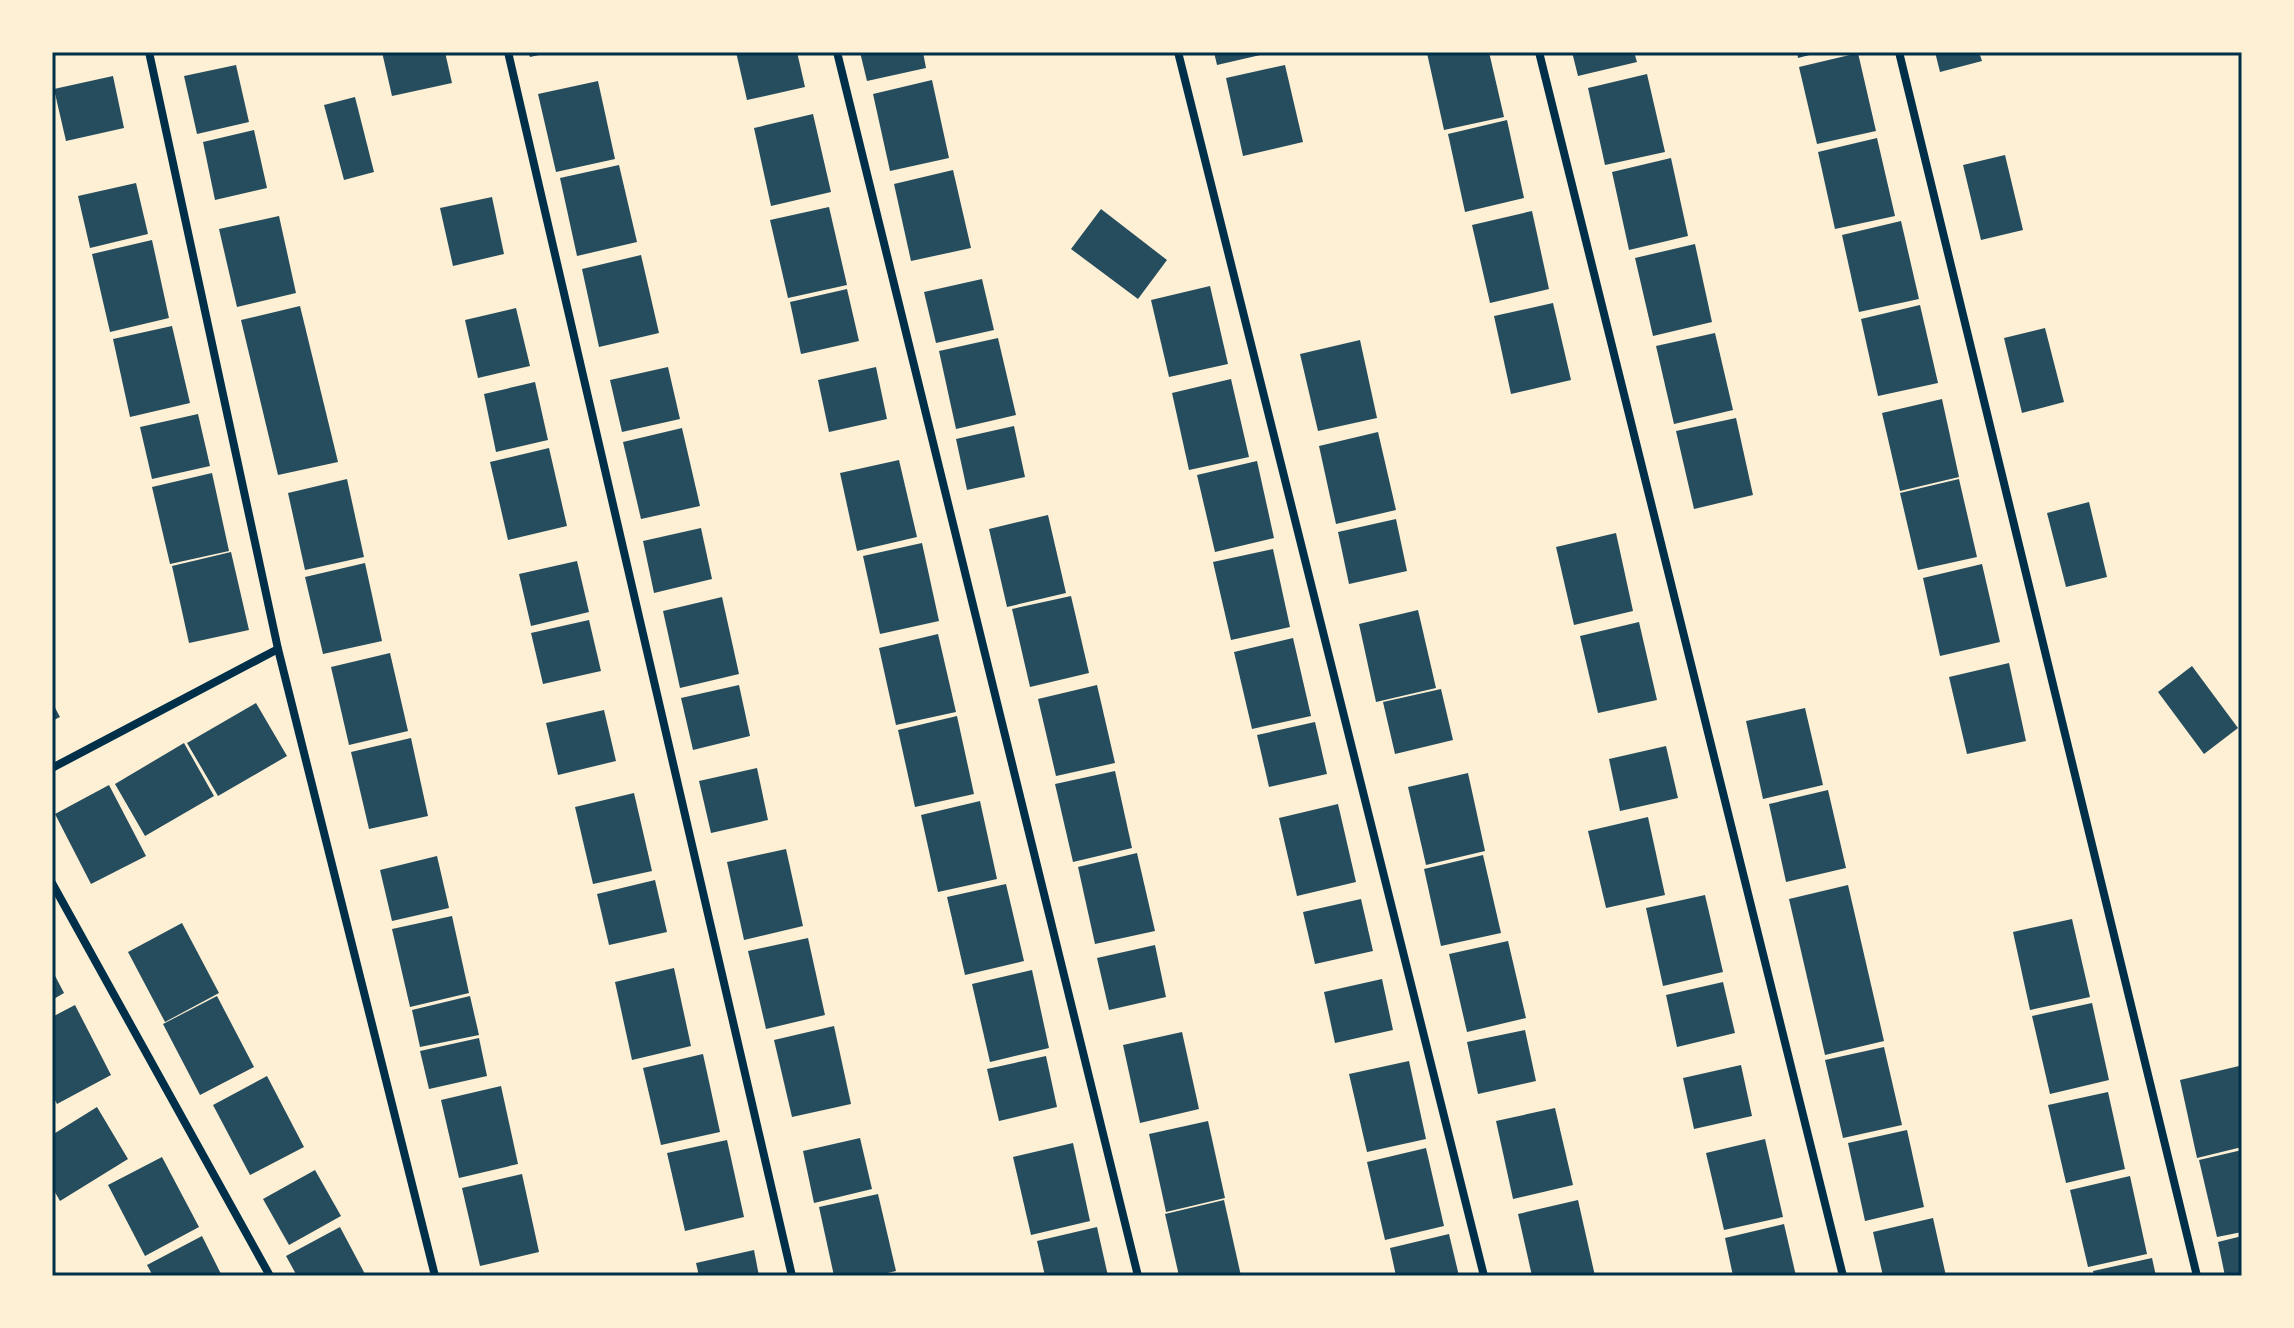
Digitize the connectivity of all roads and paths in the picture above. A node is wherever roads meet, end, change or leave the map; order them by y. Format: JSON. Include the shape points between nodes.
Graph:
{"nodes":[{"id":1,"x":149,"y":52,"type":"edge"},
{"id":2,"x":508,"y":52,"type":"edge"},
{"id":3,"x":837,"y":52,"type":"edge"},
{"id":4,"x":1178,"y":52,"type":"edge"},
{"id":5,"x":1539,"y":52,"type":"edge"},
{"id":6,"x":1899,"y":52,"type":"edge"},
{"id":7,"x":278,"y":649,"type":"junction"},
{"id":8,"x":52,"y":768,"type":"edge"},
{"id":9,"x":52,"y":883,"type":"edge"},
{"id":10,"x":270,"y":1276,"type":"edge"},
{"id":11,"x":435,"y":1276,"type":"edge"},
{"id":12,"x":792,"y":1276,"type":"edge"},
{"id":13,"x":1138,"y":1276,"type":"edge"},
{"id":14,"x":1484,"y":1276,"type":"edge"},
{"id":15,"x":1843,"y":1276,"type":"edge"},
{"id":16,"x":2197,"y":1276,"type":"edge"}],
"edges":[{"from":1,"to":7,"type":"street"},
{"from":2,"to":12,"type":"street"},
{"from":3,"to":13,"type":"street"},
{"from":4,"to":14,"type":"street"},
{"from":5,"to":15,"type":"street"},
{"from":6,"to":16,"type":"street"},
{"from":7,"to":8,"type":"street"},
{"from":7,"to":11,"type":"street"},
{"from":9,"to":10,"type":"street"}]}
